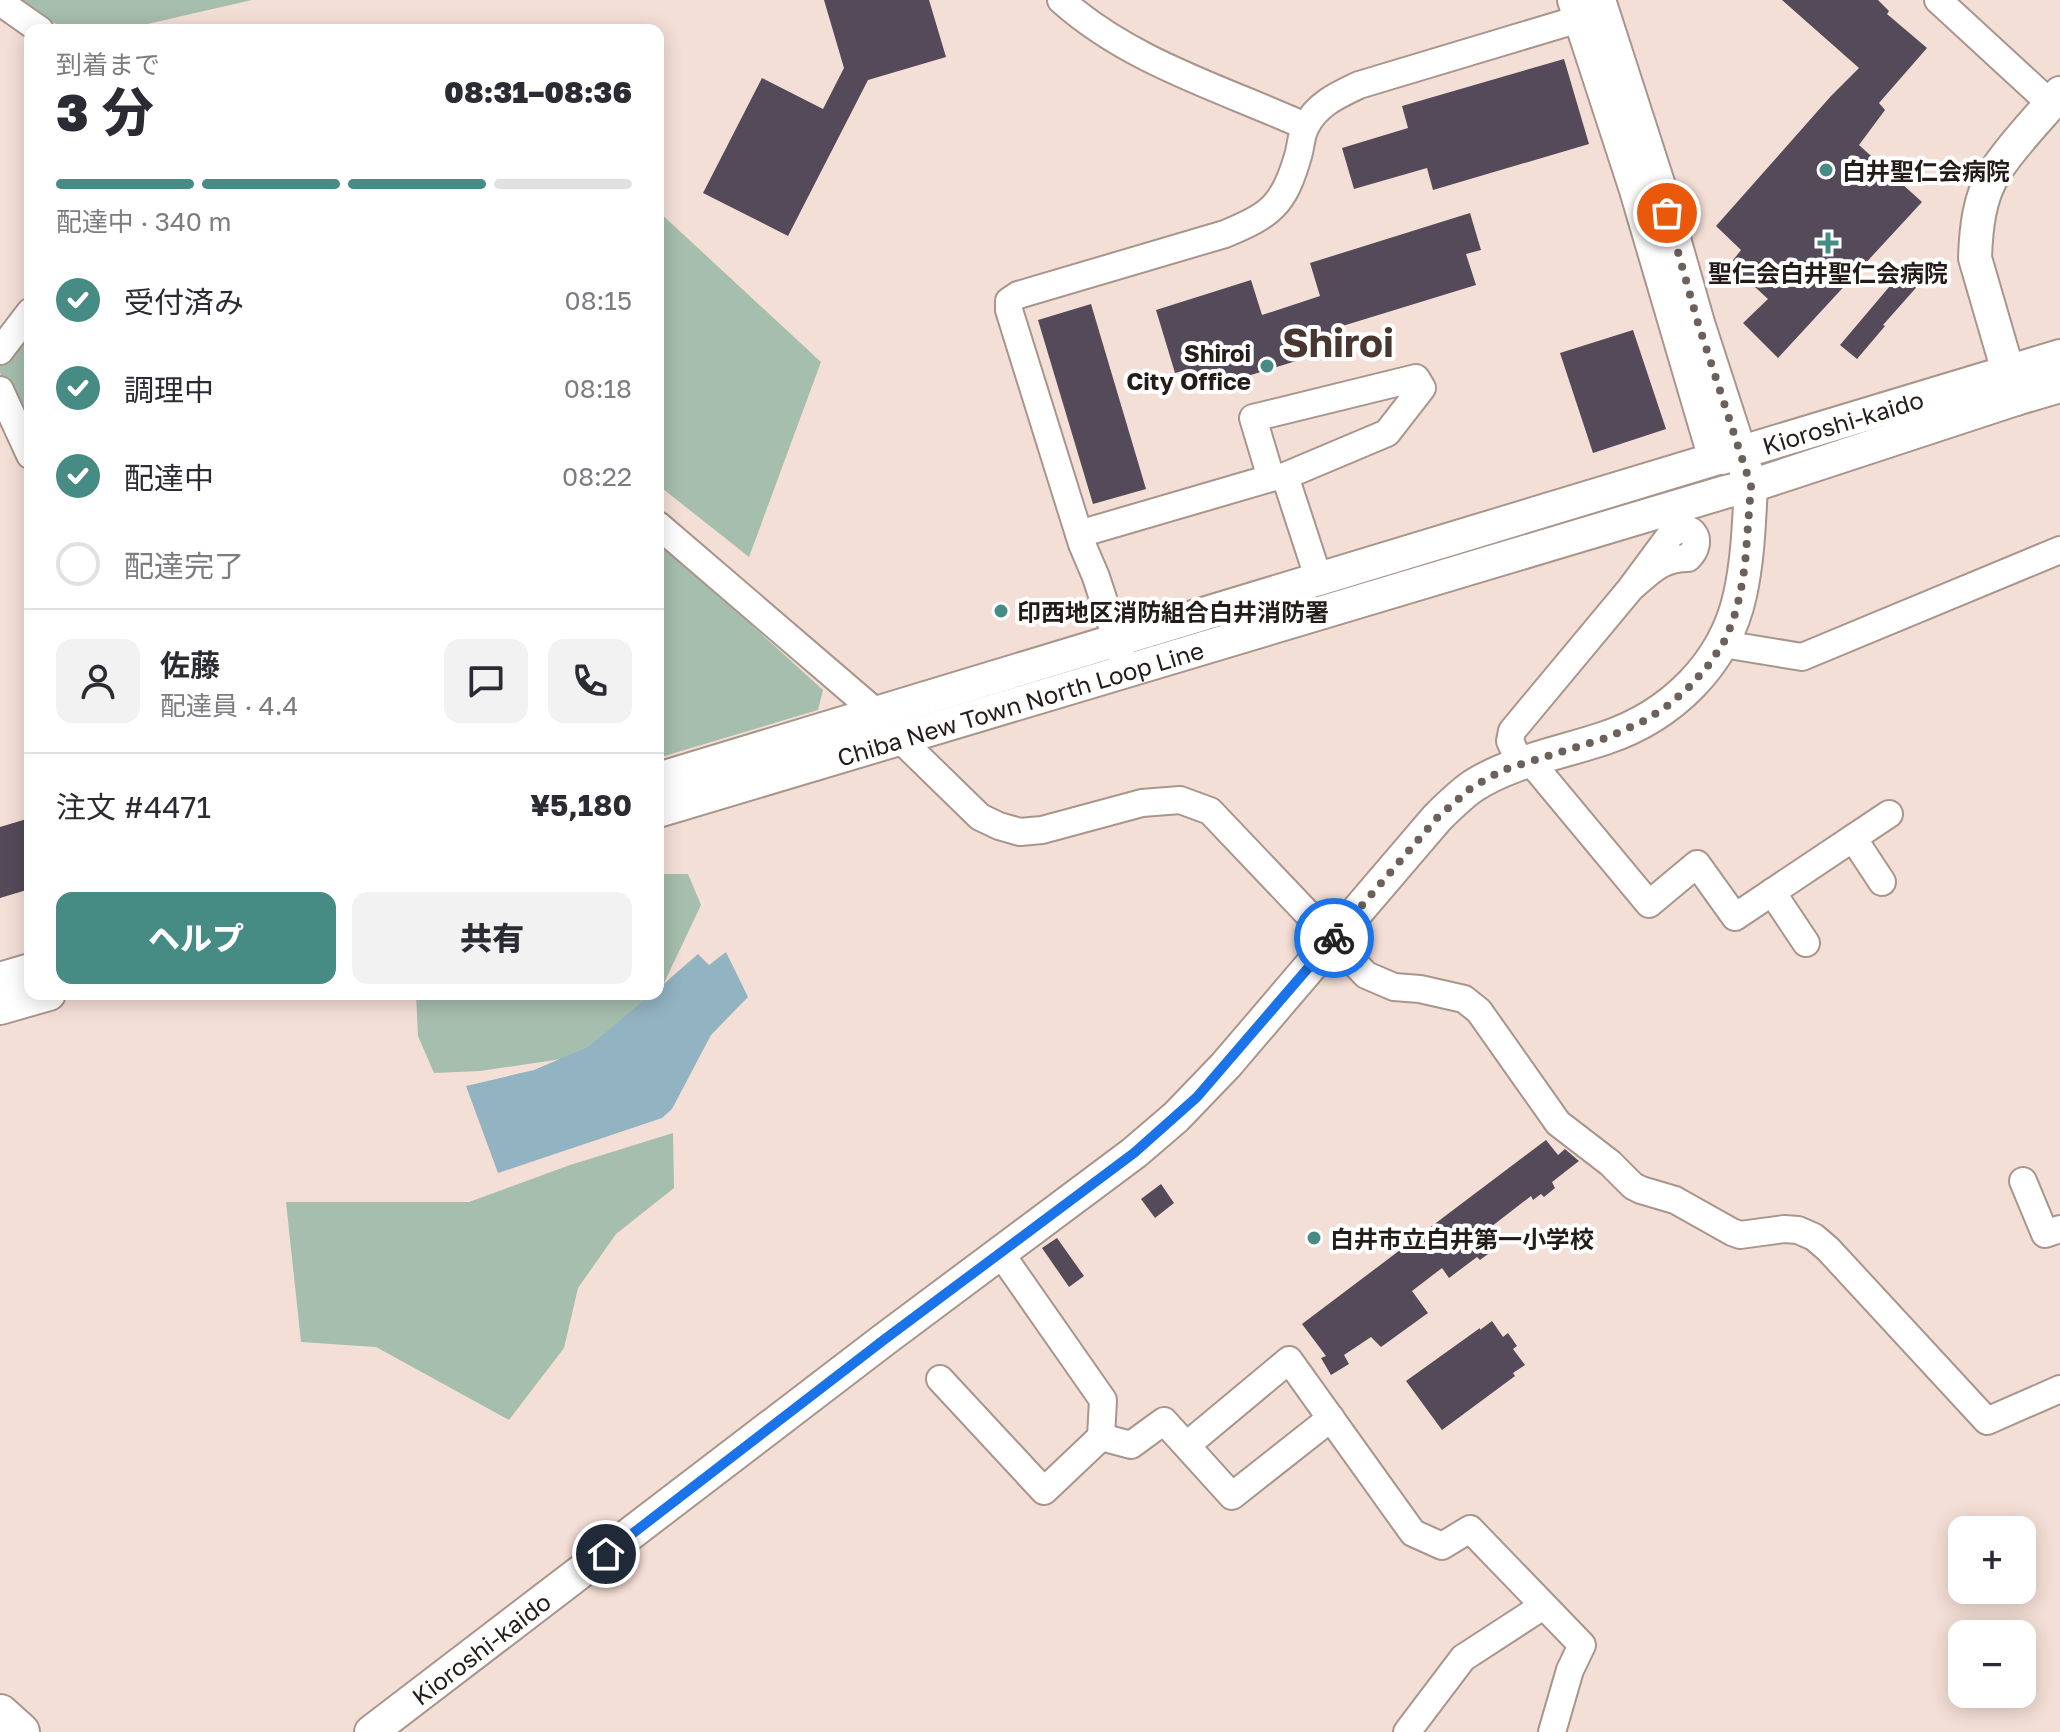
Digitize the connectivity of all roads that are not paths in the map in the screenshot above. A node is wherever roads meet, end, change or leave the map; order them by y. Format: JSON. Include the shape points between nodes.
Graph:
{"nodes":[{"id":1,"x":1061,"y":0,"type":"edge"},
{"id":2,"x":1938,"y":0,"type":"edge"},
{"id":3,"x":0,"y":2,"type":"edge"},
{"id":4,"x":1589,"y":8,"type":"edge"},
{"id":5,"x":31,"y":24,"type":"edge"},
{"id":6,"x":2056,"y":98,"type":"edge"},
{"id":7,"x":1305,"y":126,"type":"junction"},
{"id":8,"x":24,"y":320,"type":"edge"},
{"id":9,"x":0,"y":351,"type":"edge"},
{"id":10,"x":2060,"y":356,"type":"edge"},
{"id":11,"x":2012,"y":385,"type":"junction"},
{"id":12,"x":2060,"y":386,"type":"edge"},
{"id":13,"x":0,"y":390,"type":"edge"},
{"id":14,"x":24,"y":442,"type":"edge"},
{"id":15,"x":1727,"y":456,"type":"junction"},
{"id":16,"x":1278,"y":477,"type":"junction"},
{"id":17,"x":1738,"y":489,"type":"junction"},
{"id":18,"x":664,"y":530,"type":"edge"},
{"id":19,"x":1079,"y":534,"type":"junction"},
{"id":20,"x":2060,"y":550,"type":"edge"},
{"id":21,"x":1319,"y":580,"type":"junction"},
{"id":22,"x":1631,"y":588,"type":"dead end"},
{"id":23,"x":1723,"y":644,"type":"junction"},
{"id":24,"x":1121,"y":655,"type":"junction"},
{"id":25,"x":877,"y":713,"type":"junction"},
{"id":26,"x":899,"y":738,"type":"junction"},
{"id":27,"x":1526,"y":763,"type":"junction"},
{"id":28,"x":664,"y":777,"type":"edge"},
{"id":29,"x":664,"y":809,"type":"edge"},
{"id":30,"x":1889,"y":814,"type":"dead end"},
{"id":31,"x":1853,"y":838,"type":"junction"},
{"id":32,"x":1882,"y":882,"type":"dead end"},
{"id":33,"x":1772,"y":892,"type":"junction"},
{"id":34,"x":1332,"y":941,"type":"junction"},
{"id":35,"x":1806,"y":943,"type":"dead end"},
{"id":36,"x":24,"y":972,"type":"edge"},
{"id":37,"x":0,"y":979,"type":"edge"},
{"id":38,"x":28,"y":1000,"type":"edge"},
{"id":39,"x":0,"y":1008,"type":"edge"},
{"id":40,"x":2023,"y":1181,"type":"dead end"},
{"id":41,"x":2060,"y":1229,"type":"edge"},
{"id":42,"x":1001,"y":1254,"type":"junction"},
{"id":43,"x":940,"y":1379,"type":"dead end"},
{"id":44,"x":2060,"y":1389,"type":"edge"},
{"id":45,"x":1331,"y":1418,"type":"junction"},
{"id":46,"x":1101,"y":1437,"type":"junction"},
{"id":47,"x":1187,"y":1445,"type":"junction"},
{"id":48,"x":1543,"y":1606,"type":"junction"},
{"id":49,"x":0,"y":1714,"type":"edge"},
{"id":50,"x":20,"y":1732,"type":"edge"},
{"id":51,"x":371,"y":1732,"type":"edge"},
{"id":52,"x":1407,"y":1732,"type":"edge"},
{"id":53,"x":1552,"y":1732,"type":"edge"}],
"edges":[{"from":1,"to":7,"type":"street","via":[[1138,54]]},
{"from":2,"to":6,"type":"street"},
{"from":3,"to":5,"type":"street"},
{"from":4,"to":7,"type":"street","via":[[1359,85],[1327,100]]},
{"from":4,"to":15,"type":"main road","via":[[1659,186],[1698,323]]},
{"from":6,"to":11,"type":"main road","via":[[1994,173],[1976,235],[1975,258]]},
{"from":7,"to":19,"type":"street","via":[[1284,195],[1253,222],[1009,301]]},
{"from":8,"to":9,"type":"street"},
{"from":10,"to":11,"type":"main road"},
{"from":11,"to":12,"type":"main road"},
{"from":11,"to":15,"type":"main road","name":"Kioroshi-kaido"},
{"from":11,"to":17,"type":"main road","name":"Kioroshi-kaido"},
{"from":13,"to":14,"type":"street"},
{"from":15,"to":17,"type":"main road","name":"Kioroshi-kaido"},
{"from":15,"to":21,"type":"main road","name":"Chiba New Town North Loop Line"},
{"from":16,"to":16,"type":"street","via":[[1253,418],[1416,378],[1422,388],[1387,433]]},
{"from":16,"to":19,"type":"street"},
{"from":16,"to":21,"type":"street"},
{"from":17,"to":23,"type":"main road","name":"Kioroshi-kaido","via":[[1747,541],[1740,595]]},
{"from":17,"to":24,"type":"main road","name":"Chiba New Town North Loop Line"},
{"from":18,"to":25,"type":"street"},
{"from":19,"to":24,"type":"street"},
{"from":20,"to":23,"type":"street","via":[[1802,657]]},
{"from":21,"to":24,"type":"main road","name":"Chiba New Town North Loop Line"},
{"from":22,"to":27,"type":"street","via":[[1512,731],[1510,741]]},
{"from":23,"to":27,"type":"main road","name":"Kioroshi-kaido","via":[[1690,686],[1646,720]]},
{"from":24,"to":25,"type":"main road","name":"Chiba New Town North Loop Line"},
{"from":24,"to":26,"type":"main road","name":"Chiba New Town North Loop Line"},
{"from":25,"to":28,"type":"main road","name":"Chiba New Town North Loop Line"},
{"from":26,"to":29,"type":"main road","name":"Chiba New Town North Loop Line"},
{"from":26,"to":34,"type":"street","via":[[980,817],[1020,832],[1142,803],[1180,800],[1210,811]]},
{"from":27,"to":33,"type":"street","via":[[1649,904],[1697,864],[1735,917]]},
{"from":27,"to":34,"type":"main road","name":"Kioroshi-kaido","via":[[1472,787],[1437,818]]},
{"from":30,"to":31,"type":"street"},
{"from":31,"to":32,"type":"street"},
{"from":31,"to":33,"type":"street"},
{"from":33,"to":35,"type":"street"},
{"from":34,"to":42,"type":"main road","name":"Kioroshi-kaido","via":[[1176,1117]]},
{"from":34,"to":44,"type":"street","via":[[1366,975],[1394,987],[1464,999],[1479,1011],[1558,1123],[1633,1186],[1675,1200],[1740,1235],[1784,1229],[1814,1237],[1987,1421]]},
{"from":36,"to":37,"type":"main road"},
{"from":38,"to":39,"type":"main road"},
{"from":40,"to":41,"type":"street","via":[[2045,1234]]},
{"from":42,"to":46,"type":"street","via":[[1103,1400]]},
{"from":42,"to":51,"type":"main road","name":"Kioroshi-kaido"},
{"from":43,"to":46,"type":"street","via":[[1044,1491]]},
{"from":45,"to":47,"type":"street","via":[[1232,1496]]},
{"from":45,"to":47,"type":"street","via":[[1289,1360]]},
{"from":45,"to":48,"type":"street","via":[[1413,1533],[1442,1546],[1470,1529]]},
{"from":46,"to":47,"type":"street","via":[[1131,1445],[1164,1421]]},
{"from":48,"to":52,"type":"street","via":[[1463,1658]]},
{"from":48,"to":53,"type":"street","via":[[1582,1645]]},
{"from":49,"to":50,"type":"highway"}]}
